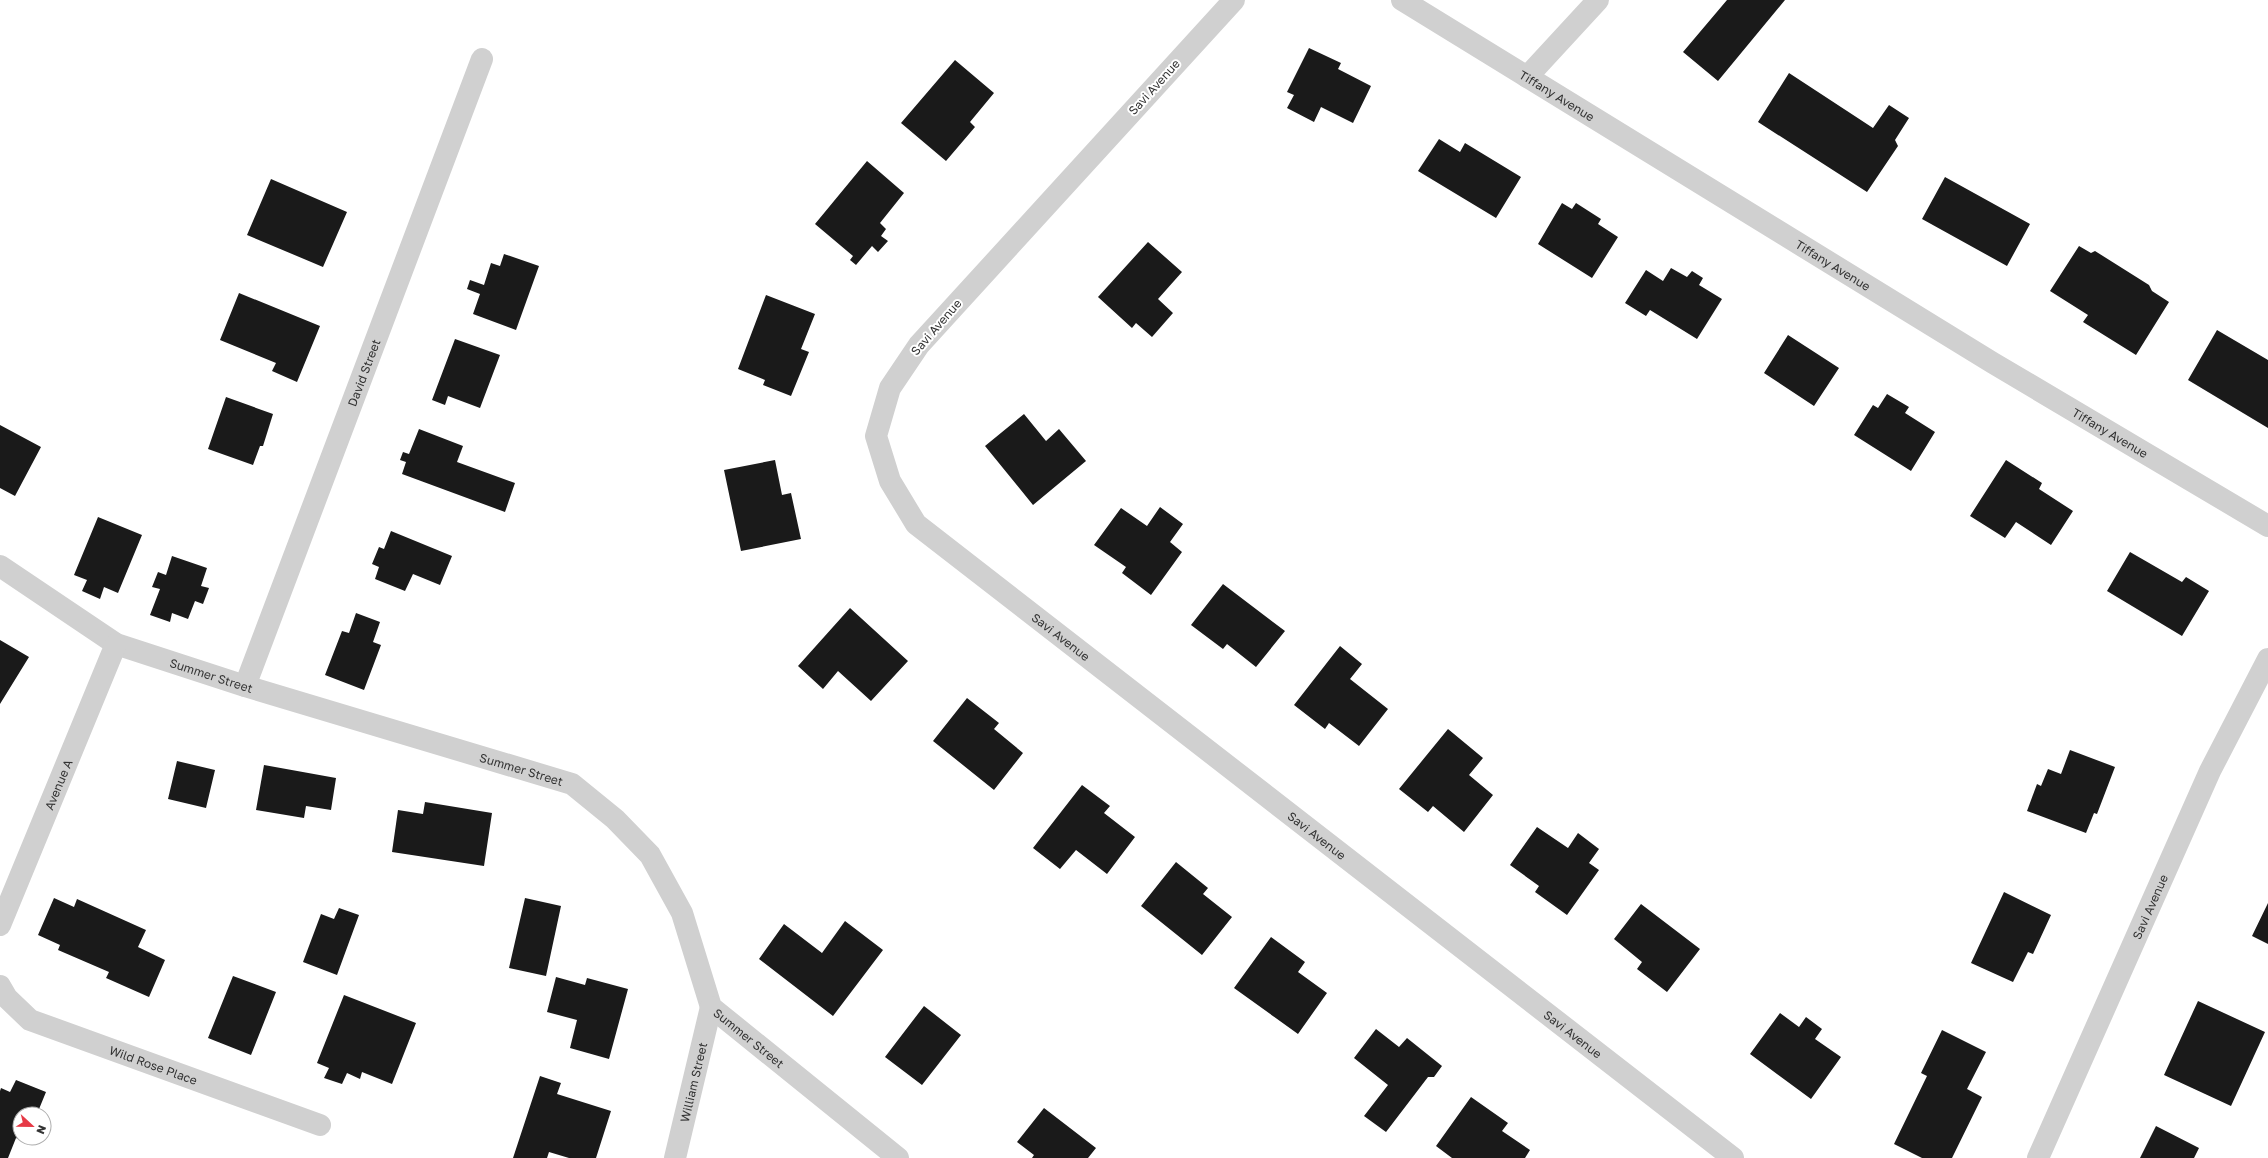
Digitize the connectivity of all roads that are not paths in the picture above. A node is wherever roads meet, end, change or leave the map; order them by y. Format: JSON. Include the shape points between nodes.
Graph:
{"nodes":[{"id":1,"x":1234,"y":0,"type":"edge"},
{"id":2,"x":1402,"y":0,"type":"edge"},
{"id":3,"x":1598,"y":0,"type":"edge"},
{"id":4,"x":482,"y":59,"type":"dead end"},
{"id":5,"x":1527,"y":77,"type":"junction"},
{"id":6,"x":2268,"y":526,"type":"edge"},
{"id":7,"x":0,"y":566,"type":"edge"},
{"id":8,"x":116,"y":644,"type":"junction"},
{"id":9,"x":2268,"y":659,"type":"edge"},
{"id":10,"x":244,"y":686,"type":"junction"},
{"id":11,"x":0,"y":925,"type":"edge"},
{"id":12,"x":0,"y":986,"type":"edge"},
{"id":13,"x":711,"y":1007,"type":"junction"},
{"id":14,"x":320,"y":1126,"type":"dead end"},
{"id":15,"x":675,"y":1158,"type":"edge"},
{"id":16,"x":898,"y":1158,"type":"edge"},
{"id":17,"x":1733,"y":1158,"type":"edge"},
{"id":18,"x":2038,"y":1158,"type":"edge"}],
"edges":[{"from":1,"to":17,"type":"street","name":"Savi Avenue","via":[[919,345],[890,388],[876,436],[890,481],[916,524]]},
{"from":2,"to":5,"type":"street","name":"Tiffany Avenue"},
{"from":3,"to":5,"type":"street"},
{"from":4,"to":10,"type":"street","name":"David Street"},
{"from":5,"to":6,"type":"street","name":"Tiffany Avenue","via":[[1993,363]]},
{"from":7,"to":8,"type":"street","name":"Summer Street"},
{"from":8,"to":10,"type":"street","name":"Summer Street"},
{"from":8,"to":11,"type":"street","name":"Avenue A"},
{"from":9,"to":18,"type":"street","name":"Savi Avenue","via":[[2210,771]]},
{"from":10,"to":13,"type":"street","name":"Summer Street","via":[[572,784],[615,819],[650,855],[682,913]]},
{"from":12,"to":14,"type":"street","name":"Wild Rose Place","via":[[7,998],[30,1020]]},
{"from":13,"to":15,"type":"street","name":"William Street"},
{"from":13,"to":16,"type":"street","name":"Summer Street"}]}
